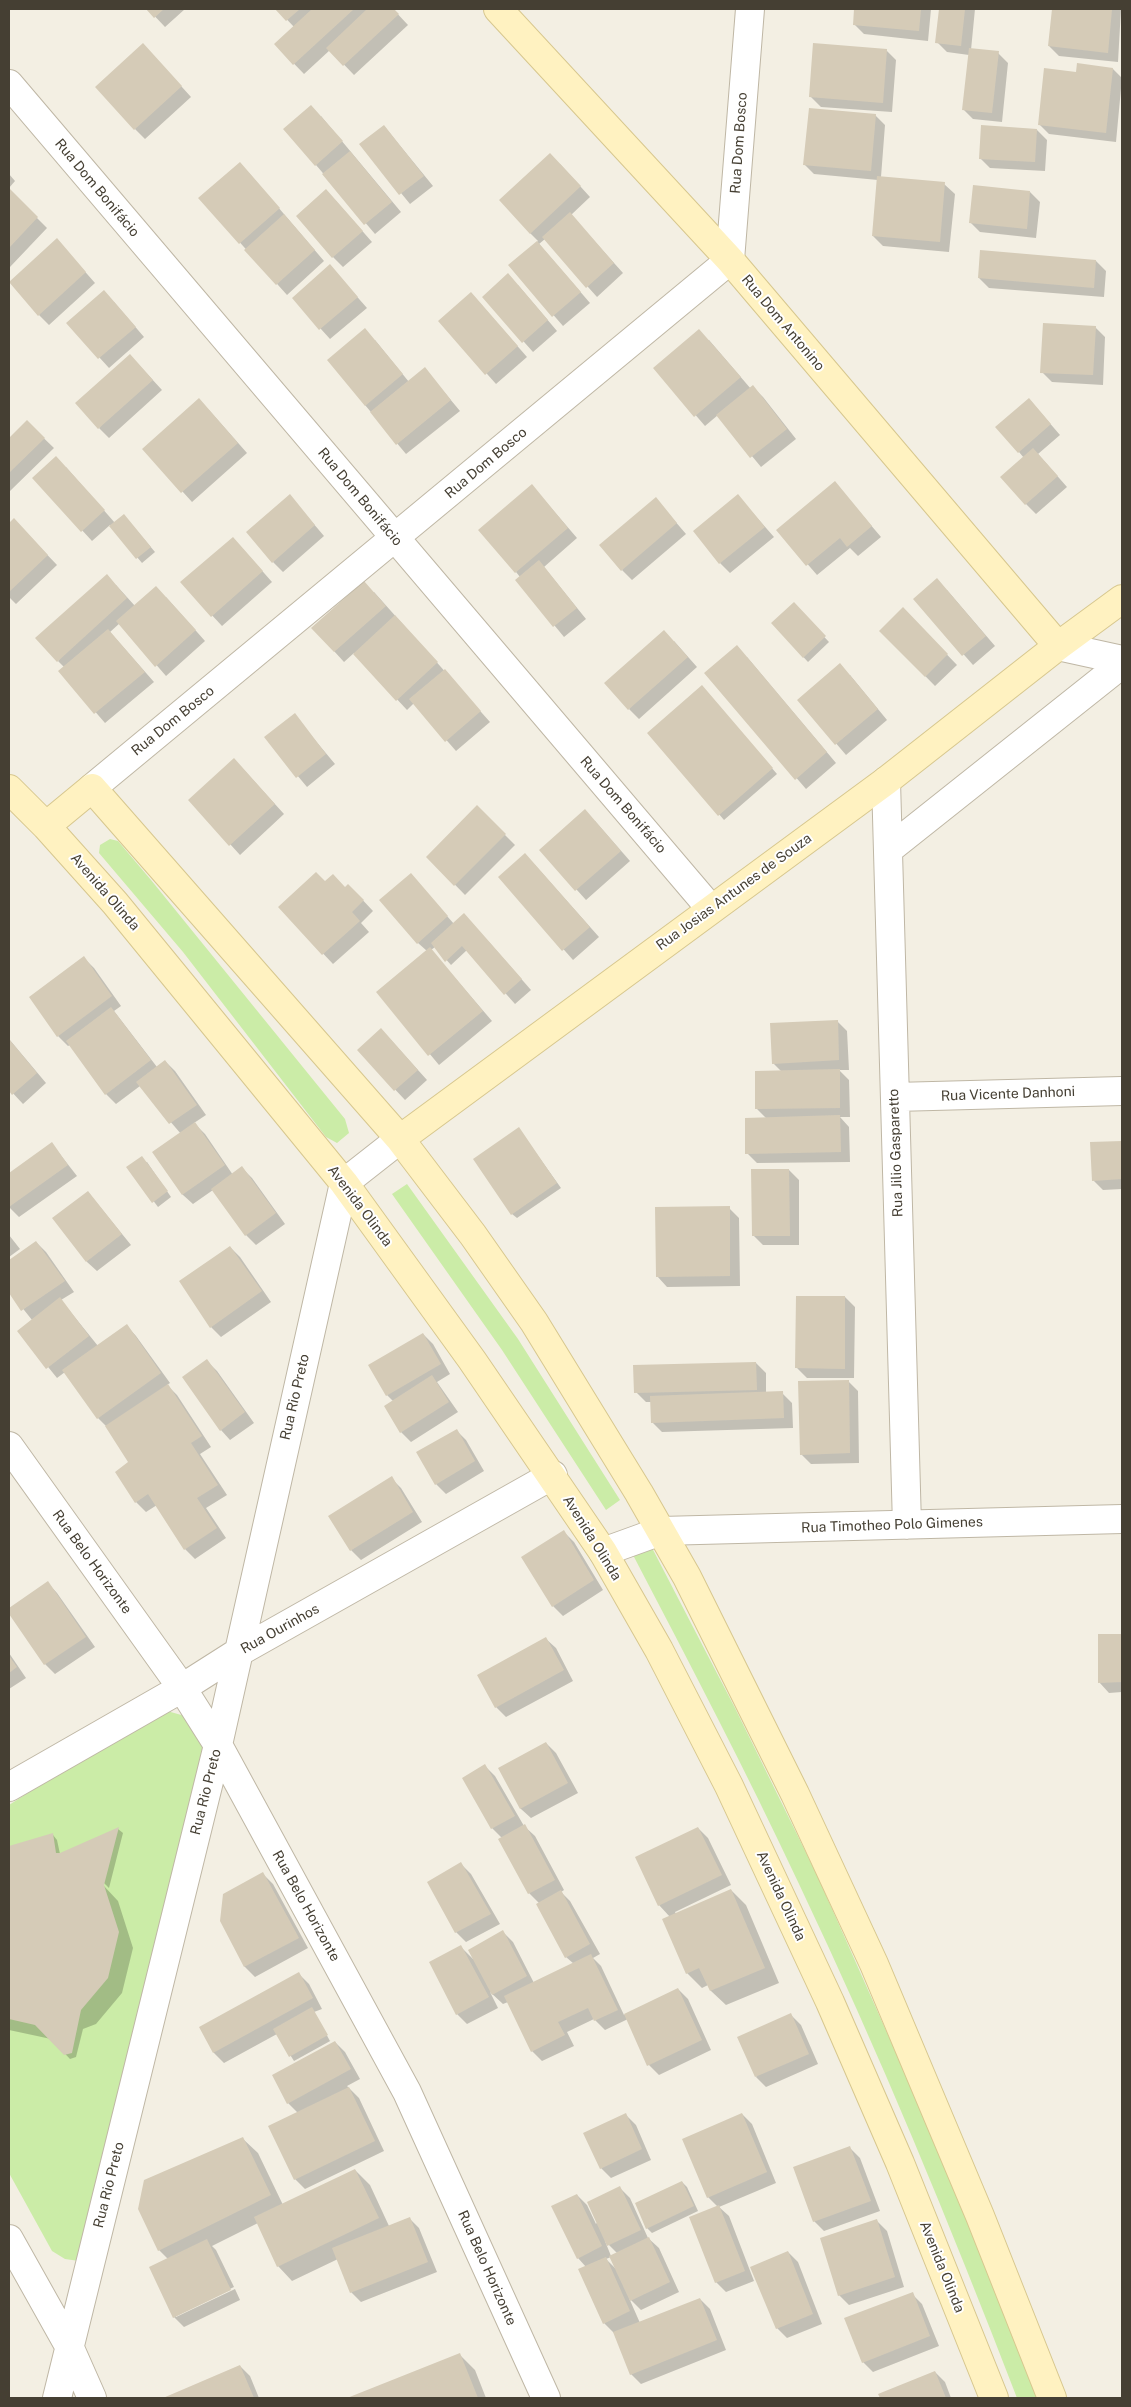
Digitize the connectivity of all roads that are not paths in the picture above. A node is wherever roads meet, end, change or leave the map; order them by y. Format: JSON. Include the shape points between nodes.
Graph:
{"nodes":[{"id":1,"x":498,"y":9,"type":"edge"},
{"id":2,"x":750,"y":9,"type":"edge"},
{"id":3,"x":9,"y":84,"type":"edge"},
{"id":4,"x":730,"y":260,"type":"junction"},
{"id":5,"x":395,"y":539,"type":"junction"},
{"id":6,"x":1122,"y":599,"type":"edge"},
{"id":7,"x":1058,"y":646,"type":"junction"},
{"id":8,"x":1122,"y":660,"type":"edge"},
{"id":9,"x":1122,"y":664,"type":"edge"},
{"id":10,"x":886,"y":780,"type":"junction"},
{"id":11,"x":92,"y":788,"type":"junction"},
{"id":12,"x":9,"y":789,"type":"edge"},
{"id":13,"x":46,"y":826,"type":"junction"},
{"id":14,"x":888,"y":850,"type":"junction"},
{"id":15,"x":711,"y":909,"type":"junction"},
{"id":16,"x":1122,"y":1090,"type":"edge"},
{"id":17,"x":894,"y":1097,"type":"junction"},
{"id":18,"x":400,"y":1139,"type":"junction"},
{"id":19,"x":344,"y":1183,"type":"junction"},
{"id":20,"x":9,"y":1446,"type":"edge"},
{"id":21,"x":553,"y":1475,"type":"junction"},
{"id":22,"x":1122,"y":1518,"type":"edge"},
{"id":23,"x":907,"y":1525,"type":"junction"},
{"id":24,"x":661,"y":1531,"type":"junction"},
{"id":25,"x":604,"y":1552,"type":"junction"},
{"id":26,"x":237,"y":1653,"type":"junction"},
{"id":27,"x":182,"y":1688,"type":"junction"},
{"id":28,"x":218,"y":1745,"type":"junction"},
{"id":29,"x":9,"y":1787,"type":"edge"},
{"id":30,"x":9,"y":2239,"type":"edge"},
{"id":31,"x":69,"y":2346,"type":"junction"},
{"id":32,"x":56,"y":2398,"type":"edge"},
{"id":33,"x":92,"y":2398,"type":"edge"},
{"id":34,"x":546,"y":2398,"type":"edge"},
{"id":35,"x":994,"y":2398,"type":"edge"},
{"id":36,"x":1052,"y":2398,"type":"edge"}],
"edges":[{"from":1,"to":4,"type":"street","name":"Rua Dom Antonino"},
{"from":2,"to":4,"type":"street","name":"Rua Dom Bosco"},
{"from":3,"to":5,"type":"street","name":"Rua Dom Bonifácio"},
{"from":4,"to":5,"type":"street","name":"Rua Dom Bosco"},
{"from":4,"to":7,"type":"street","name":"Rua Dom Antonino"},
{"from":5,"to":11,"type":"street","name":"Rua Dom Bosco"},
{"from":5,"to":15,"type":"street","name":"Rua Dom Bonifácio"},
{"from":6,"to":7,"type":"street","name":"Rua Josias Antunes de Souza"},
{"from":7,"to":8,"type":"street"},
{"from":7,"to":10,"type":"street","name":"Rua Josias Antunes de Souza"},
{"from":9,"to":14,"type":"street"},
{"from":10,"to":14,"type":"street","name":"Rua Jilio Gasparetto"},
{"from":10,"to":15,"type":"street","name":"Rua Josias Antunes de Souza"},
{"from":11,"to":13,"type":"street","name":"Rua Dom Bosco"},
{"from":11,"to":18,"type":"street"},
{"from":12,"to":13,"type":"street","name":"Avenida Olinda"},
{"from":13,"to":19,"type":"street","name":"Avenida Olinda","via":[[155,950]]},
{"from":14,"to":17,"type":"street","name":"Rua Jilio Gasparetto"},
{"from":15,"to":18,"type":"street","name":"Rua Josias Antunes de Souza"},
{"from":16,"to":17,"type":"street","name":"Rua Vicente Danhoni"},
{"from":17,"to":23,"type":"street","name":"Rua Jilio Gasparetto"},
{"from":18,"to":19,"type":"street","name":"Rua Josias Antunes de Souza"},
{"from":18,"to":24,"type":"street","via":[[534,1322]]},
{"from":19,"to":21,"type":"street","name":"Avenida Olinda"},
{"from":19,"to":26,"type":"street","name":"Rua Rio Preto"},
{"from":20,"to":27,"type":"street","name":"Rua Belo Horizonte"},
{"from":21,"to":25,"type":"street","name":"Avenida Olinda"},
{"from":21,"to":26,"type":"street","name":"Rua Ourinhos"},
{"from":22,"to":23,"type":"street","name":"Rua Timotheo Polo Gimenes"},
{"from":23,"to":24,"type":"street","name":"Rua Timotheo Polo Gimenes"},
{"from":24,"to":25,"type":"street","name":"Rua Timotheo Polo Gimenes"},
{"from":24,"to":36,"type":"street","via":[[790,1785],[874,1964]]},
{"from":25,"to":35,"type":"street","name":"Avenida Olinda","via":[[729,1786],[826,1993],[900,2163]]},
{"from":26,"to":27,"type":"street","name":"Rua Ourinhos"},
{"from":26,"to":28,"type":"street","name":"Rua Rio Preto"},
{"from":27,"to":28,"type":"street","name":"Rua Belo Horizonte"},
{"from":27,"to":29,"type":"street","name":"Rua Ourinhos"},
{"from":28,"to":31,"type":"street","name":"Rua Rio Preto"},
{"from":28,"to":34,"type":"street","name":"Rua Belo Horizonte","via":[[407,2092]]},
{"from":30,"to":31,"type":"street"},
{"from":31,"to":32,"type":"street","name":"Rua Rio Preto"},
{"from":31,"to":33,"type":"street"}]}
